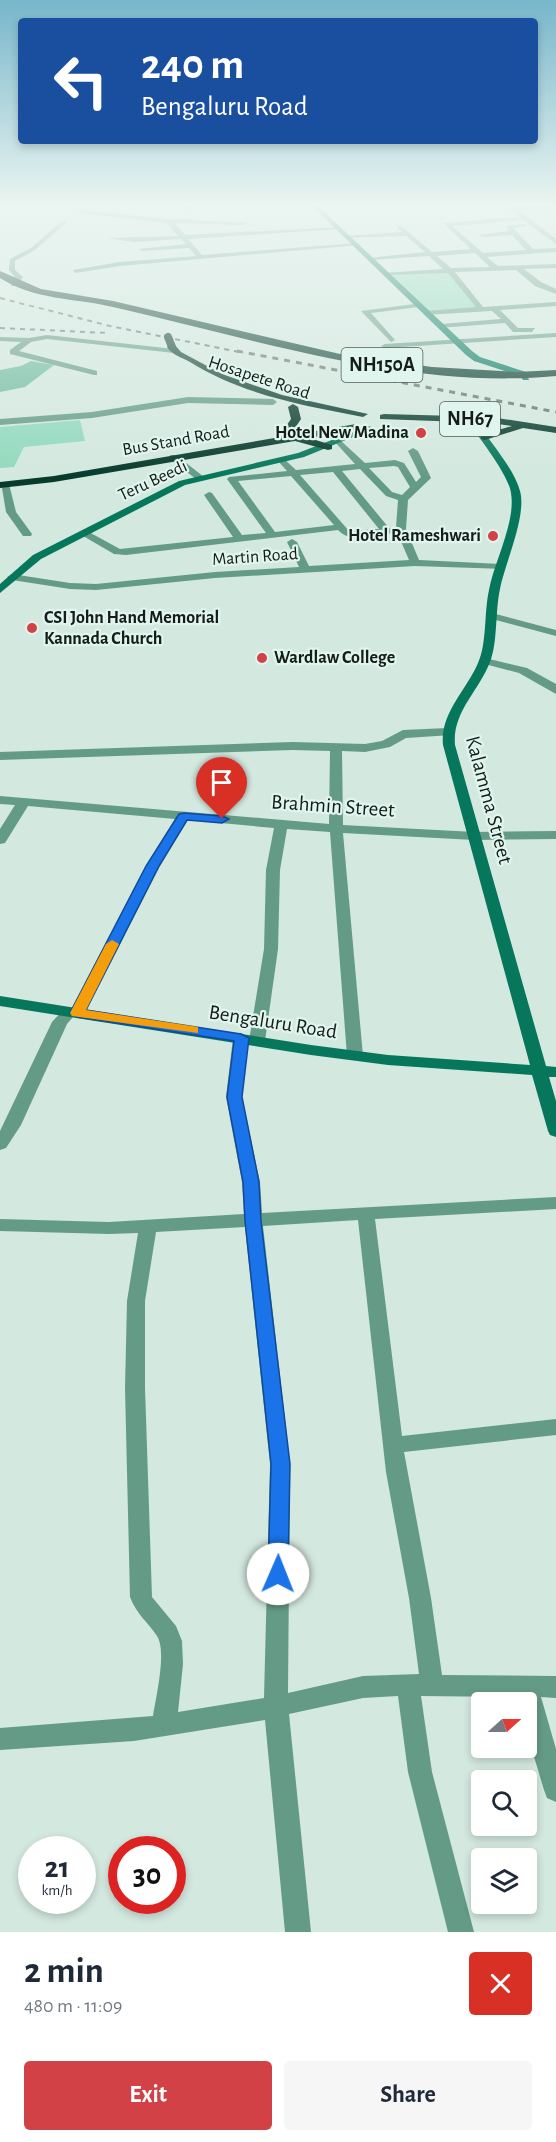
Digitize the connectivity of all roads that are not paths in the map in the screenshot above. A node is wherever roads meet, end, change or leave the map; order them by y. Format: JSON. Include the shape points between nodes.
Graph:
{"nodes":[{"id":1,"x":53,"y":297,"type":"edge"},
{"id":2,"x":70,"y":297,"type":"edge"},
{"id":3,"x":411,"y":297,"type":"edge"},
{"id":4,"x":471,"y":297,"type":"edge"},
{"id":5,"x":519,"y":297,"type":"edge"},
{"id":6,"x":474,"y":301,"type":"junction"},
{"id":7,"x":556,"y":304,"type":"edge"},
{"id":8,"x":419,"y":305,"type":"junction"},
{"id":9,"x":542,"y":305,"type":"junction"},
{"id":10,"x":494,"y":308,"type":"junction"},
{"id":11,"x":481,"y":309,"type":"junction"},
{"id":12,"x":427,"y":313,"type":"junction"},
{"id":13,"x":556,"y":313,"type":"edge"},
{"id":14,"x":142,"y":314,"type":"junction"},
{"id":15,"x":507,"y":321,"type":"junction"},
{"id":16,"x":153,"y":324,"type":"dead end"},
{"id":17,"x":441,"y":326,"type":"junction"},
{"id":18,"x":172,"y":328,"type":"junction"},
{"id":19,"x":556,"y":329,"type":"edge"},
{"id":20,"x":208,"y":331,"type":"junction"},
{"id":21,"x":556,"y":335,"type":"edge"},
{"id":22,"x":0,"y":339,"type":"edge"},
{"id":23,"x":454,"y":339,"type":"junction"},
{"id":24,"x":29,"y":340,"type":"junction"},
{"id":25,"x":175,"y":351,"type":"junction"},
{"id":26,"x":477,"y":359,"type":"junction"},
{"id":27,"x":181,"y":367,"type":"dead end"},
{"id":28,"x":466,"y":372,"type":"junction"},
{"id":29,"x":94,"y":373,"type":"dead end"},
{"id":30,"x":197,"y":376,"type":"dead end"},
{"id":31,"x":525,"y":376,"type":"junction"},
{"id":32,"x":554,"y":376,"type":"edge"},
{"id":33,"x":268,"y":401,"type":"junction"},
{"id":34,"x":293,"y":407,"type":"junction"},
{"id":35,"x":348,"y":420,"type":"junction"},
{"id":36,"x":385,"y":420,"type":"junction"},
{"id":37,"x":473,"y":421,"type":"junction"},
{"id":38,"x":0,"y":422,"type":"edge"},
{"id":39,"x":371,"y":428,"type":"junction"},
{"id":40,"x":518,"y":428,"type":"junction"},
{"id":41,"x":556,"y":430,"type":"edge"},
{"id":42,"x":290,"y":435,"type":"junction"},
{"id":43,"x":556,"y":435,"type":"edge"},
{"id":44,"x":485,"y":437,"type":"junction"},
{"id":45,"x":339,"y":442,"type":"junction"},
{"id":46,"x":327,"y":447,"type":"junction"},
{"id":47,"x":413,"y":451,"type":"dead end"},
{"id":48,"x":173,"y":457,"type":"junction"},
{"id":49,"x":282,"y":460,"type":"junction"},
{"id":50,"x":363,"y":465,"type":"junction"},
{"id":51,"x":335,"y":468,"type":"junction"},
{"id":52,"x":295,"y":472,"type":"junction"},
{"id":53,"x":228,"y":475,"type":"junction"},
{"id":54,"x":200,"y":477,"type":"junction"},
{"id":55,"x":1,"y":482,"type":"edge"},
{"id":56,"x":415,"y":486,"type":"junction"},
{"id":57,"x":209,"y":495,"type":"dead end"},
{"id":58,"x":403,"y":499,"type":"junction"},
{"id":59,"x":341,"y":527,"type":"junction"},
{"id":60,"x":400,"y":529,"type":"junction"},
{"id":61,"x":386,"y":531,"type":"junction"},
{"id":62,"x":83,"y":533,"type":"junction"},
{"id":63,"x":27,"y":534,"type":"dead end"},
{"id":64,"x":272,"y":534,"type":"junction"},
{"id":65,"x":239,"y":538,"type":"junction"},
{"id":66,"x":292,"y":542,"type":"dead end"},
{"id":67,"x":415,"y":563,"type":"junction"},
{"id":68,"x":501,"y":567,"type":"junction"},
{"id":69,"x":306,"y":570,"type":"junction"},
{"id":70,"x":12,"y":577,"type":"junction"},
{"id":71,"x":0,"y":590,"type":"edge"},
{"id":72,"x":492,"y":616,"type":"junction"},
{"id":73,"x":556,"y":633,"type":"edge"},
{"id":74,"x":485,"y":661,"type":"junction"},
{"id":75,"x":556,"y":690,"type":"edge"},
{"id":76,"x":448,"y":732,"type":"junction"},
{"id":77,"x":336,"y":747,"type":"junction"},
{"id":78,"x":0,"y":756,"type":"edge"},
{"id":79,"x":0,"y":800,"type":"edge"},
{"id":80,"x":23,"y":803,"type":"junction"},
{"id":81,"x":184,"y":816,"type":"junction"},
{"id":82,"x":281,"y":824,"type":"junction"},
{"id":83,"x":336,"y":829,"type":"junction"},
{"id":84,"x":556,"y":835,"type":"edge"},
{"id":85,"x":474,"y":836,"type":"junction"},
{"id":86,"x":0,"y":840,"type":"edge"},
{"id":87,"x":0,"y":1001,"type":"edge"},
{"id":88,"x":73,"y":1012,"type":"junction"},
{"id":89,"x":249,"y":1040,"type":"junction"},
{"id":90,"x":355,"y":1056,"type":"junction"},
{"id":91,"x":549,"y":1072,"type":"edge"},
{"id":92,"x":556,"y":1131,"type":"edge"},
{"id":93,"x":0,"y":1144,"type":"edge"},
{"id":94,"x":556,"y":1203,"type":"edge"},
{"id":95,"x":366,"y":1215,"type":"junction"},
{"id":96,"x":253,"y":1221,"type":"junction"},
{"id":97,"x":0,"y":1225,"type":"edge"},
{"id":98,"x":148,"y":1226,"type":"junction"},
{"id":99,"x":556,"y":1427,"type":"edge"},
{"id":100,"x":393,"y":1445,"type":"junction"},
{"id":101,"x":420,"y":1685,"type":"junction"},
{"id":102,"x":526,"y":1687,"type":"junction"},
{"id":103,"x":556,"y":1687,"type":"edge"},
{"id":104,"x":276,"y":1707,"type":"junction"},
{"id":105,"x":164,"y":1726,"type":"junction"},
{"id":106,"x":0,"y":1738,"type":"edge"},
{"id":107,"x":556,"y":1790,"type":"edge"},
{"id":108,"x":298,"y":1932,"type":"edge"},
{"id":109,"x":461,"y":1932,"type":"edge"}],
"edges":[{"from":1,"to":14,"type":"highway"},
{"from":2,"to":14,"type":"highway"},
{"from":3,"to":8,"type":"street"},
{"from":4,"to":6,"type":"street"},
{"from":5,"to":6,"type":"street"},
{"from":6,"to":11,"type":"street"},
{"from":7,"to":9,"type":"street"},
{"from":8,"to":12,"type":"street"},
{"from":8,"to":23,"type":"street","via":[[365,311],[386,342]]},
{"from":9,"to":10,"type":"street"},
{"from":9,"to":13,"type":"street"},
{"from":10,"to":11,"type":"street"},
{"from":10,"to":15,"type":"street"},
{"from":11,"to":12,"type":"street"},
{"from":12,"to":17,"type":"street"},
{"from":14,"to":16,"type":"highway"},
{"from":14,"to":18,"type":"highway"},
{"from":15,"to":17,"type":"street"},
{"from":15,"to":19,"type":"street","via":[[519,331]]},
{"from":17,"to":23,"type":"street"},
{"from":18,"to":20,"type":"highway"},
{"from":18,"to":25,"type":"highway","bridge":true},
{"from":20,"to":28,"type":"highway","number":"NH150A","via":[[372,363]]},
{"from":20,"to":31,"type":"highway","via":[[392,371]]},
{"from":21,"to":23,"type":"street"},
{"from":22,"to":24,"type":"street"},
{"from":23,"to":26,"type":"street"},
{"from":24,"to":25,"type":"street","via":[[64,337]]},
{"from":24,"to":29,"type":"street","via":[[13,352]]},
{"from":25,"to":27,"type":"highway","name":"Hosapete Road","via":[[173,359]]},
{"from":25,"to":35,"type":"highway","name":"Hosapete Road","number":"NH150A","via":[[241,386]]},
{"from":26,"to":28,"type":"street"},
{"from":26,"to":31,"type":"street"},
{"from":28,"to":31,"type":"highway","number":"NH150A"},
{"from":30,"to":33,"type":"highway","name":"Hosapete Road"},
{"from":31,"to":32,"type":"highway"},
{"from":33,"to":34,"type":"highway","name":"Hosapete Road"},
{"from":33,"to":38,"type":"street","via":[[188,400],[92,415]]},
{"from":34,"to":35,"type":"highway","name":"Hosapete Road"},
{"from":34,"to":42,"type":"highway","via":[[296,419]]},
{"from":35,"to":36,"type":"highway","number":"NH67","via":[[363,414]]},
{"from":35,"to":39,"type":"highway","number":"NH67"},
{"from":35,"to":42,"type":"highway","name":"Bus Stand Road"},
{"from":35,"to":42,"type":"highway","name":"Bus Stand Road"},
{"from":36,"to":37,"type":"highway","number":"NH67"},
{"from":36,"to":39,"type":"highway","number":"NH67"},
{"from":37,"to":40,"type":"highway","number":"NH67"},
{"from":37,"to":41,"type":"highway","number":"NH67"},
{"from":37,"to":44,"type":"street","name":"Kalamma Street"},
{"from":39,"to":45,"type":"street","name":"Teru Beedi"},
{"from":40,"to":43,"type":"highway","number":"NH67"},
{"from":40,"to":44,"type":"highway"},
{"from":42,"to":46,"type":"highway"},
{"from":42,"to":48,"type":"highway","name":"Bus Stand Road"},
{"from":42,"to":55,"type":"highway","name":"Bus Stand Road"},
{"from":44,"to":68,"type":"street","name":"Kalamma Street","via":[[516,492],[515,514]]},
{"from":45,"to":46,"type":"street","name":"Teru Beedi"},
{"from":45,"to":50,"type":"street"},
{"from":46,"to":49,"type":"street","name":"Teru Beedi"},
{"from":47,"to":56,"type":"street","via":[[426,478]]},
{"from":48,"to":54,"type":"street"},
{"from":48,"to":55,"type":"highway","name":"Bus Stand Road","via":[[54,479]]},
{"from":49,"to":52,"type":"street"},
{"from":49,"to":53,"type":"street","name":"Teru Beedi"},
{"from":50,"to":51,"type":"street"},
{"from":50,"to":56,"type":"street","via":[[399,464]]},
{"from":50,"to":58,"type":"street","via":[[389,494]]},
{"from":51,"to":52,"type":"street"},
{"from":51,"to":61,"type":"street"},
{"from":52,"to":53,"type":"street"},
{"from":52,"to":59,"type":"street"},
{"from":53,"to":54,"type":"street","name":"Teru Beedi"},
{"from":53,"to":64,"type":"street"},
{"from":54,"to":62,"type":"street","name":"Teru Beedi"},
{"from":55,"to":63,"type":"street","via":[[11,512]]},
{"from":56,"to":58,"type":"street"},
{"from":57,"to":65,"type":"street"},
{"from":58,"to":60,"type":"street"},
{"from":59,"to":61,"type":"street","via":[[353,536]]},
{"from":59,"to":64,"type":"street"},
{"from":60,"to":61,"type":"street"},
{"from":60,"to":67,"type":"street"},
{"from":62,"to":65,"type":"street","via":[[118,552]]},
{"from":62,"to":70,"type":"street","name":"Teru Beedi","via":[[38,557]]},
{"from":64,"to":65,"type":"street"},
{"from":66,"to":69,"type":"street"},
{"from":67,"to":68,"type":"street","name":"Martin Road"},
{"from":67,"to":69,"type":"street","name":"Martin Road"},
{"from":68,"to":72,"type":"street","name":"Kalamma Street"},
{"from":69,"to":70,"type":"street","name":"Martin Road","via":[[96,587]]},
{"from":70,"to":71,"type":"street","name":"Teru Beedi"},
{"from":72,"to":73,"type":"street"},
{"from":72,"to":74,"type":"street","name":"Kalamma Street"},
{"from":74,"to":75,"type":"street","via":[[520,667]]},
{"from":74,"to":76,"type":"street","name":"Kalamma Street"},
{"from":76,"to":77,"type":"street","via":[[404,734],[377,747]]},
{"from":76,"to":85,"type":"street","name":"Kalamma Street"},
{"from":77,"to":78,"type":"street"},
{"from":77,"to":83,"type":"street"},
{"from":79,"to":80,"type":"street","name":"Brahmin Street"},
{"from":80,"to":81,"type":"street","name":"Brahmin Street"},
{"from":80,"to":86,"type":"street"},
{"from":81,"to":82,"type":"street","name":"Brahmin Street"},
{"from":81,"to":88,"type":"street"},
{"from":82,"to":83,"type":"street","name":"Brahmin Street"},
{"from":82,"to":89,"type":"street","via":[[273,870],[271,949]]},
{"from":83,"to":85,"type":"street","name":"Brahmin Street"},
{"from":83,"to":90,"type":"street"},
{"from":84,"to":85,"type":"street","name":"Brahmin Street"},
{"from":85,"to":91,"type":"street","name":"Kalamma Street"},
{"from":87,"to":88,"type":"street","name":"Bengaluru Road"},
{"from":88,"to":89,"type":"street","name":"Bengaluru Road"},
{"from":88,"to":93,"type":"street","via":[[60,1022],[13,1125]]},
{"from":89,"to":90,"type":"street","name":"Bengaluru Road"},
{"from":89,"to":96,"type":"street","via":[[234,1097],[251,1182]]},
{"from":90,"to":91,"type":"street","name":"Bengaluru Road"},
{"from":91,"to":92,"type":"street","name":"Kalamma Street"},
{"from":94,"to":95,"type":"street"},
{"from":95,"to":96,"type":"street"},
{"from":95,"to":100,"type":"street"},
{"from":96,"to":98,"type":"street"},
{"from":96,"to":104,"type":"street","via":[[280,1464]]},
{"from":97,"to":98,"type":"street"},
{"from":98,"to":105,"type":"street","via":[[136,1301],[136,1455],[141,1597],[145,1610],[168,1633],[172,1646]]},
{"from":99,"to":100,"type":"street"},
{"from":100,"to":101,"type":"street","via":[[404,1528],[420,1598]]},
{"from":101,"to":102,"type":"street"},
{"from":101,"to":104,"type":"street","via":[[363,1688]]},
{"from":101,"to":109,"type":"street","via":[[420,1772]]},
{"from":102,"to":103,"type":"street"},
{"from":102,"to":107,"type":"street"},
{"from":104,"to":105,"type":"street"},
{"from":104,"to":108,"type":"street"},
{"from":105,"to":106,"type":"street"}]}
